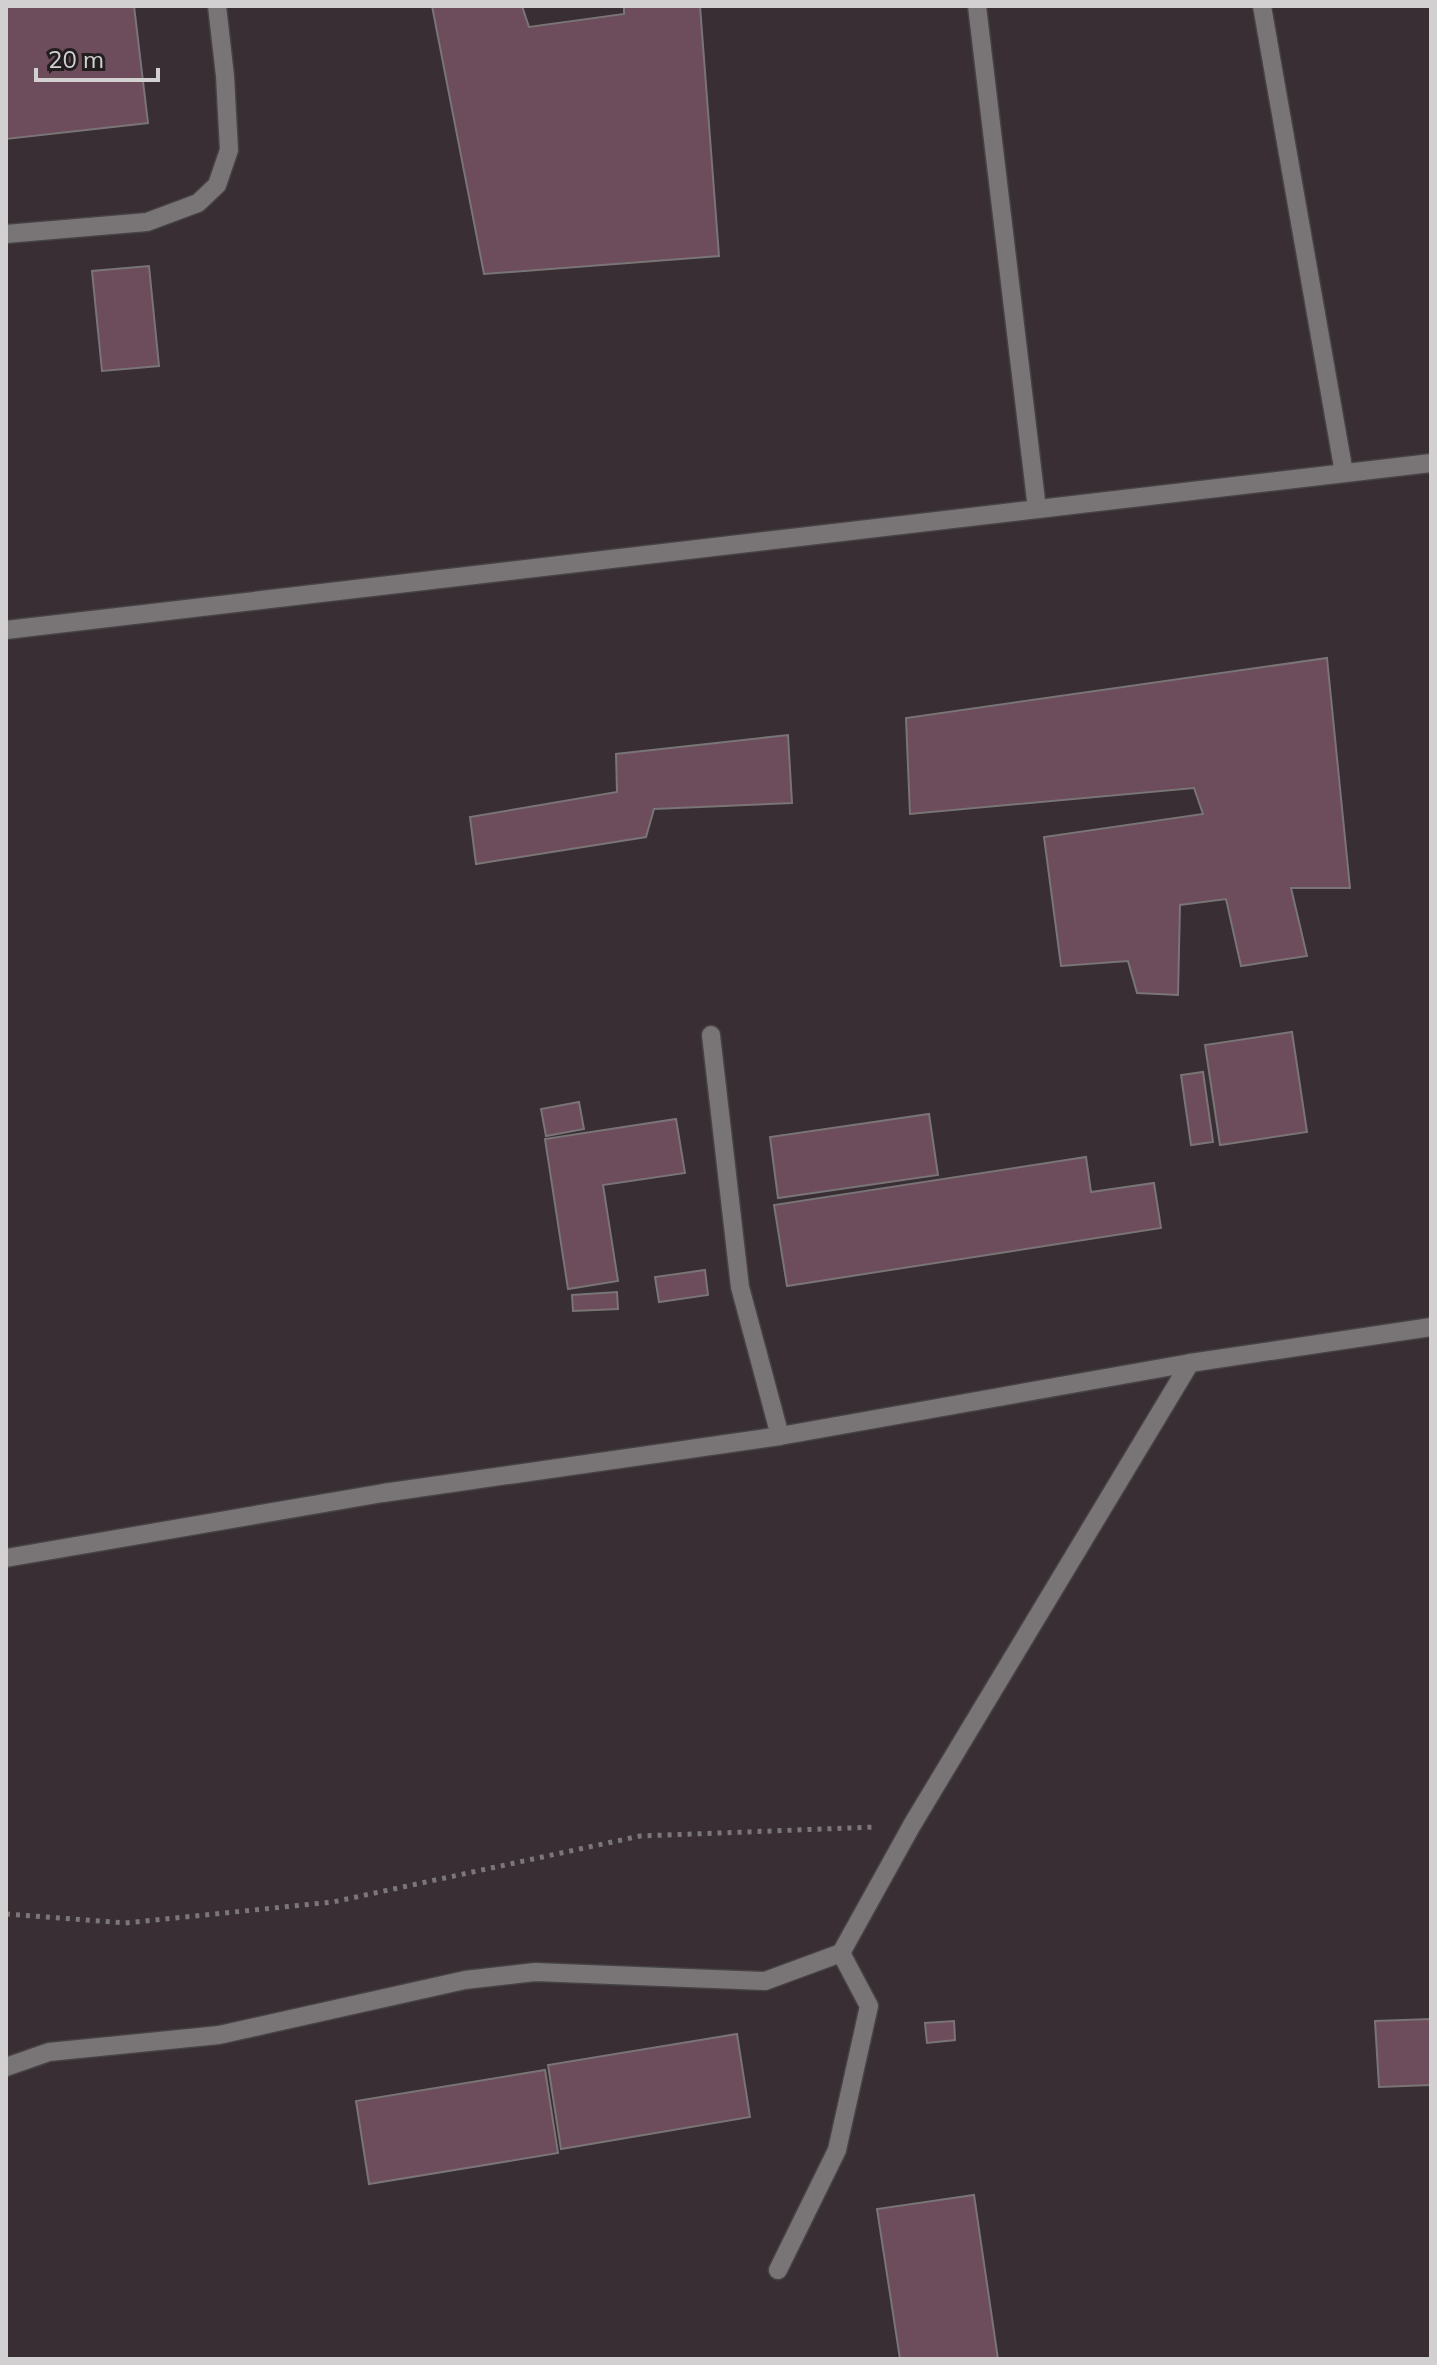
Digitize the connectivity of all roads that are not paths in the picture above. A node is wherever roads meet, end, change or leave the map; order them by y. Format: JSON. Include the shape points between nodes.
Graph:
{"nodes":[{"id":1,"x":217,"y":6,"type":"edge"},
{"id":2,"x":977,"y":6,"type":"edge"},
{"id":3,"x":1262,"y":6,"type":"edge"},
{"id":4,"x":6,"y":234,"type":"edge"},
{"id":5,"x":1431,"y":463,"type":"edge"},
{"id":6,"x":1344,"y":473,"type":"junction"},
{"id":7,"x":1037,"y":509,"type":"junction"},
{"id":8,"x":6,"y":630,"type":"edge"},
{"id":9,"x":711,"y":1035,"type":"dead end"},
{"id":10,"x":1431,"y":1327,"type":"edge"},
{"id":11,"x":1190,"y":1363,"type":"junction"},
{"id":12,"x":780,"y":1436,"type":"junction"},
{"id":13,"x":6,"y":1558,"type":"edge"},
{"id":14,"x":841,"y":1953,"type":"junction"},
{"id":15,"x":6,"y":2067,"type":"edge"},
{"id":16,"x":778,"y":2270,"type":"dead end"}],
"edges":[{"from":1,"to":4,"type":"lane","via":[[229,150],[217,185],[198,203],[147,222]]},
{"from":2,"to":7,"type":"lane"},
{"from":3,"to":6,"type":"lane"},
{"from":5,"to":6,"type":"lane"},
{"from":6,"to":7,"type":"lane"},
{"from":7,"to":8,"type":"lane"},
{"from":9,"to":12,"type":"lane","via":[[740,1287]]},
{"from":10,"to":11,"type":"lane"},
{"from":11,"to":12,"type":"lane"},
{"from":11,"to":14,"type":"lane","via":[[912,1825]]},
{"from":12,"to":13,"type":"lane","via":[[383,1493]]},
{"from":14,"to":15,"type":"lane","via":[[765,1981],[535,1972],[465,1980],[219,2035],[49,2052]]},
{"from":14,"to":16,"type":"lane","via":[[869,2006],[858,2063],[837,2150]]}]}
